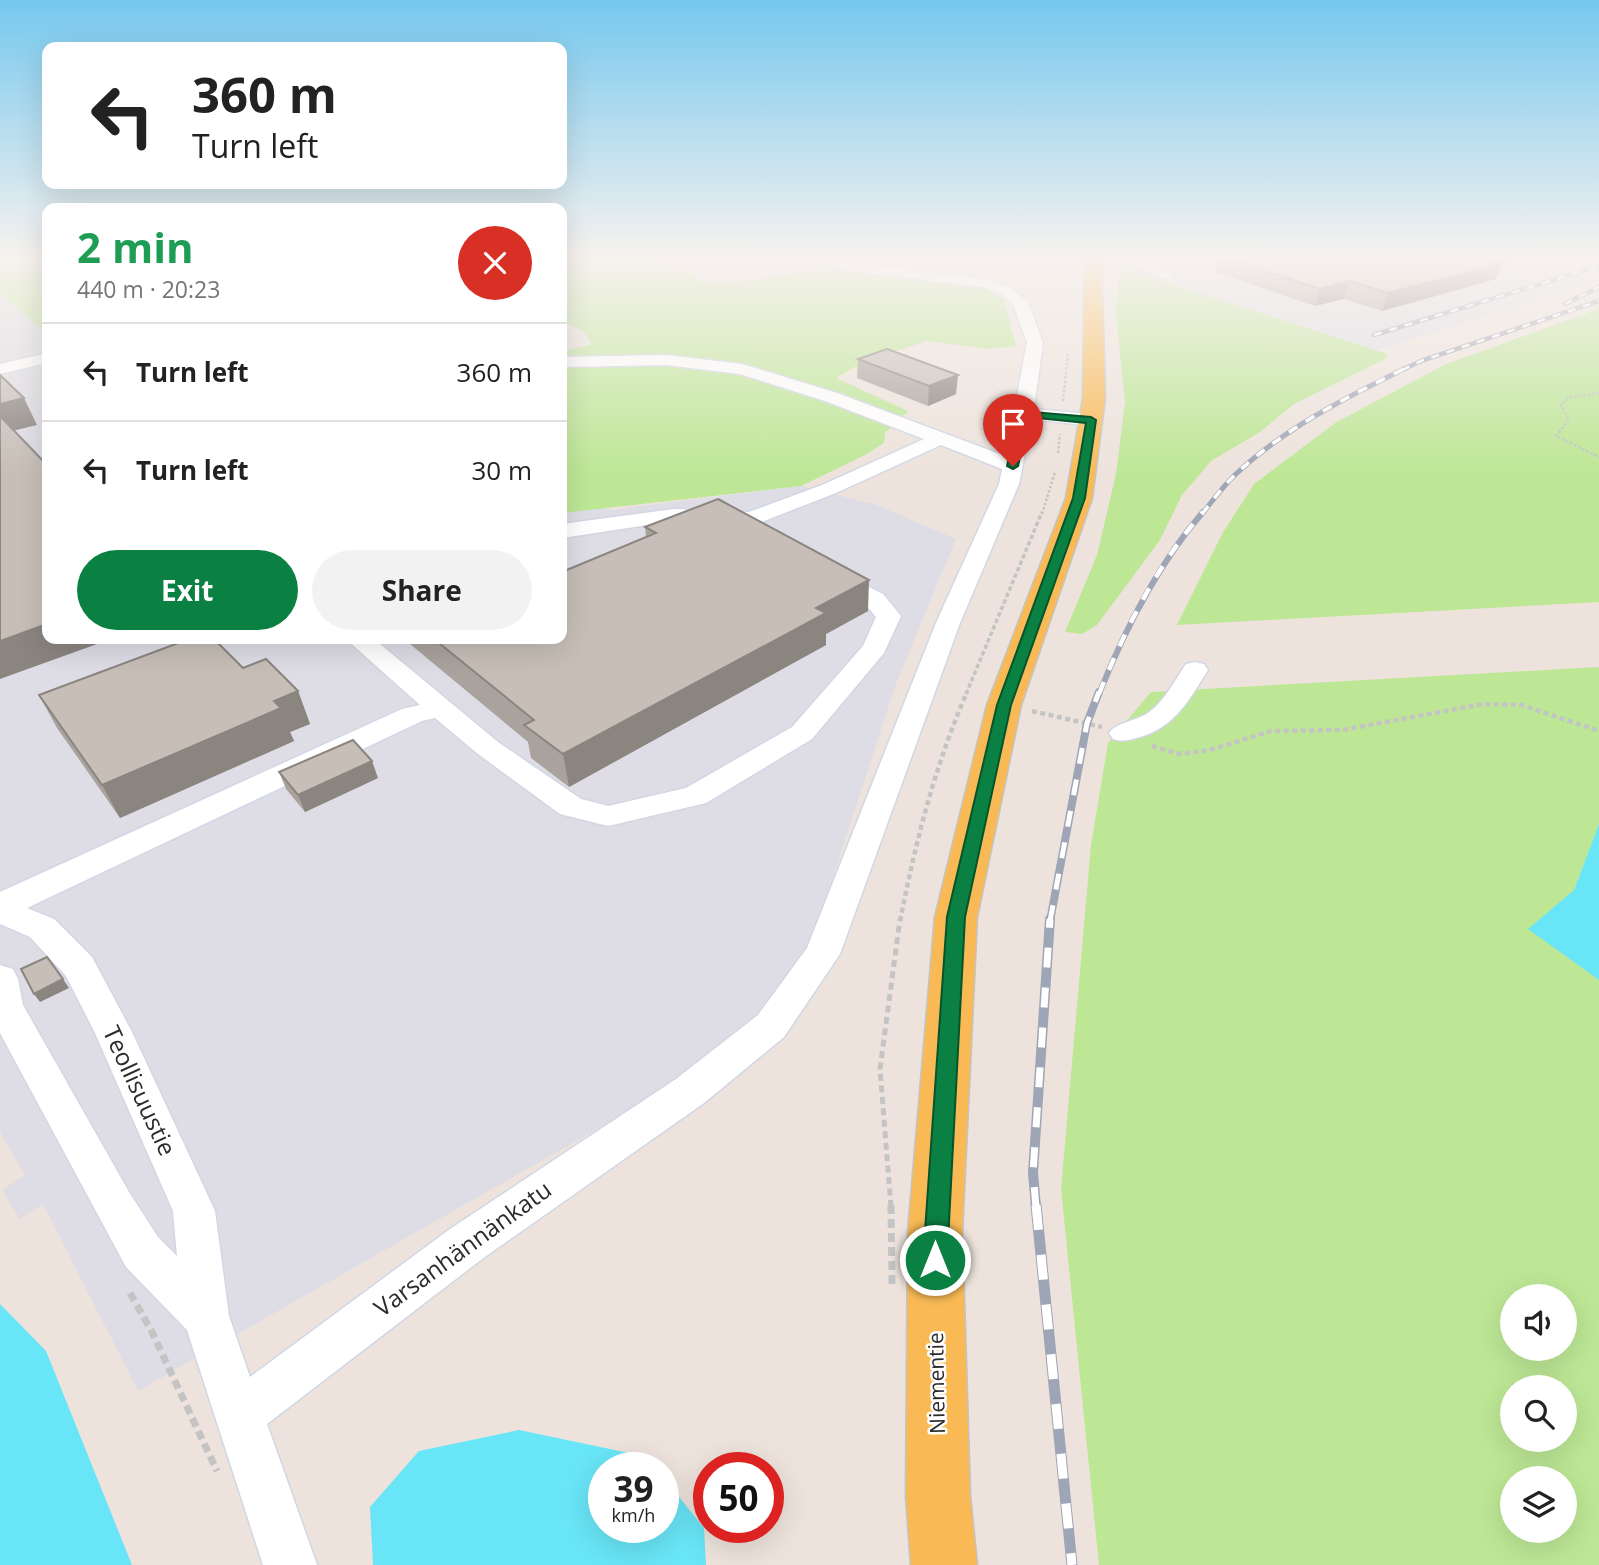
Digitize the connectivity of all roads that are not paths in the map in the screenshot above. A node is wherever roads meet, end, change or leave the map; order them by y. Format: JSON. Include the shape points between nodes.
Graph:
{"nodes":[{"id":1,"x":1030,"y":328,"type":"edge"},
{"id":2,"x":1094,"y":328,"type":"edge"},
{"id":3,"x":42,"y":359,"type":"edge"},
{"id":4,"x":567,"y":362,"type":"edge"},
{"id":5,"x":0,"y":369,"type":"edge"},
{"id":6,"x":1024,"y":414,"type":"junction"},
{"id":7,"x":1091,"y":420,"type":"junction"},
{"id":8,"x":942,"y":438,"type":"junction"},
{"id":9,"x":1013,"y":466,"type":"junction"},
{"id":10,"x":567,"y":530,"type":"edge"},
{"id":11,"x":815,"y":565,"type":"edge"},
{"id":12,"x":365,"y":644,"type":"edge"},
{"id":13,"x":1195,"y":670,"type":"dead end"},
{"id":14,"x":440,"y":708,"type":"junction"},
{"id":15,"x":1123,"y":733,"type":"road end"},
{"id":16,"x":0,"y":908,"type":"edge"},
{"id":17,"x":0,"y":979,"type":"edge"},
{"id":18,"x":206,"y":1316,"type":"junction"},
{"id":19,"x":241,"y":1414,"type":"junction"},
{"id":20,"x":939,"y":1496,"type":"joint"},
{"id":21,"x":290,"y":1565,"type":"edge"},
{"id":22,"x":944,"y":1565,"type":"edge"}],
"edges":[{"from":1,"to":6,"type":"street","name":"Varsanhännänkatu","via":[[1035,343]]},
{"from":2,"to":7,"type":"main road","name":"Niementie"},
{"from":3,"to":5,"type":"street"},
{"from":4,"to":8,"type":"street","via":[[692,361],[742,369]]},
{"from":6,"to":7,"type":"street"},
{"from":6,"to":9,"type":"street","name":"Varsanhännänkatu"},
{"from":7,"to":20,"type":"main road","name":"Niementie","via":[[1079,498],[1004,705],[956,917],[935,1233]]},
{"from":8,"to":9,"type":"street"},
{"from":8,"to":10,"type":"street","via":[[830,489],[759,529],[674,515]]},
{"from":9,"to":19,"type":"street","name":"Varsanhännänkatu","via":[[822,954],[771,1026],[691,1091],[466,1244]]},
{"from":11,"to":14,"type":"street","via":[[874,599],[889,616],[875,648],[802,733],[695,796],[608,816],[571,807]]},
{"from":12,"to":14,"type":"street"},
{"from":13,"to":15,"type":"street","via":[[1166,714],[1148,726]]},
{"from":14,"to":16,"type":"street","via":[[412,715]]},
{"from":16,"to":18,"type":"street","name":"Teollisuustie","via":[[42,928],[79,967],[113,1032],[194,1211]]},
{"from":17,"to":18,"type":"street","name":"Teollisuustie","via":[[5,1007],[142,1252]]},
{"from":18,"to":19,"type":"street","name":"Teollisuustie"},
{"from":19,"to":21,"type":"street","name":"Teollisuustie"},
{"from":20,"to":22,"type":"main road","name":"Niementie"}]}
